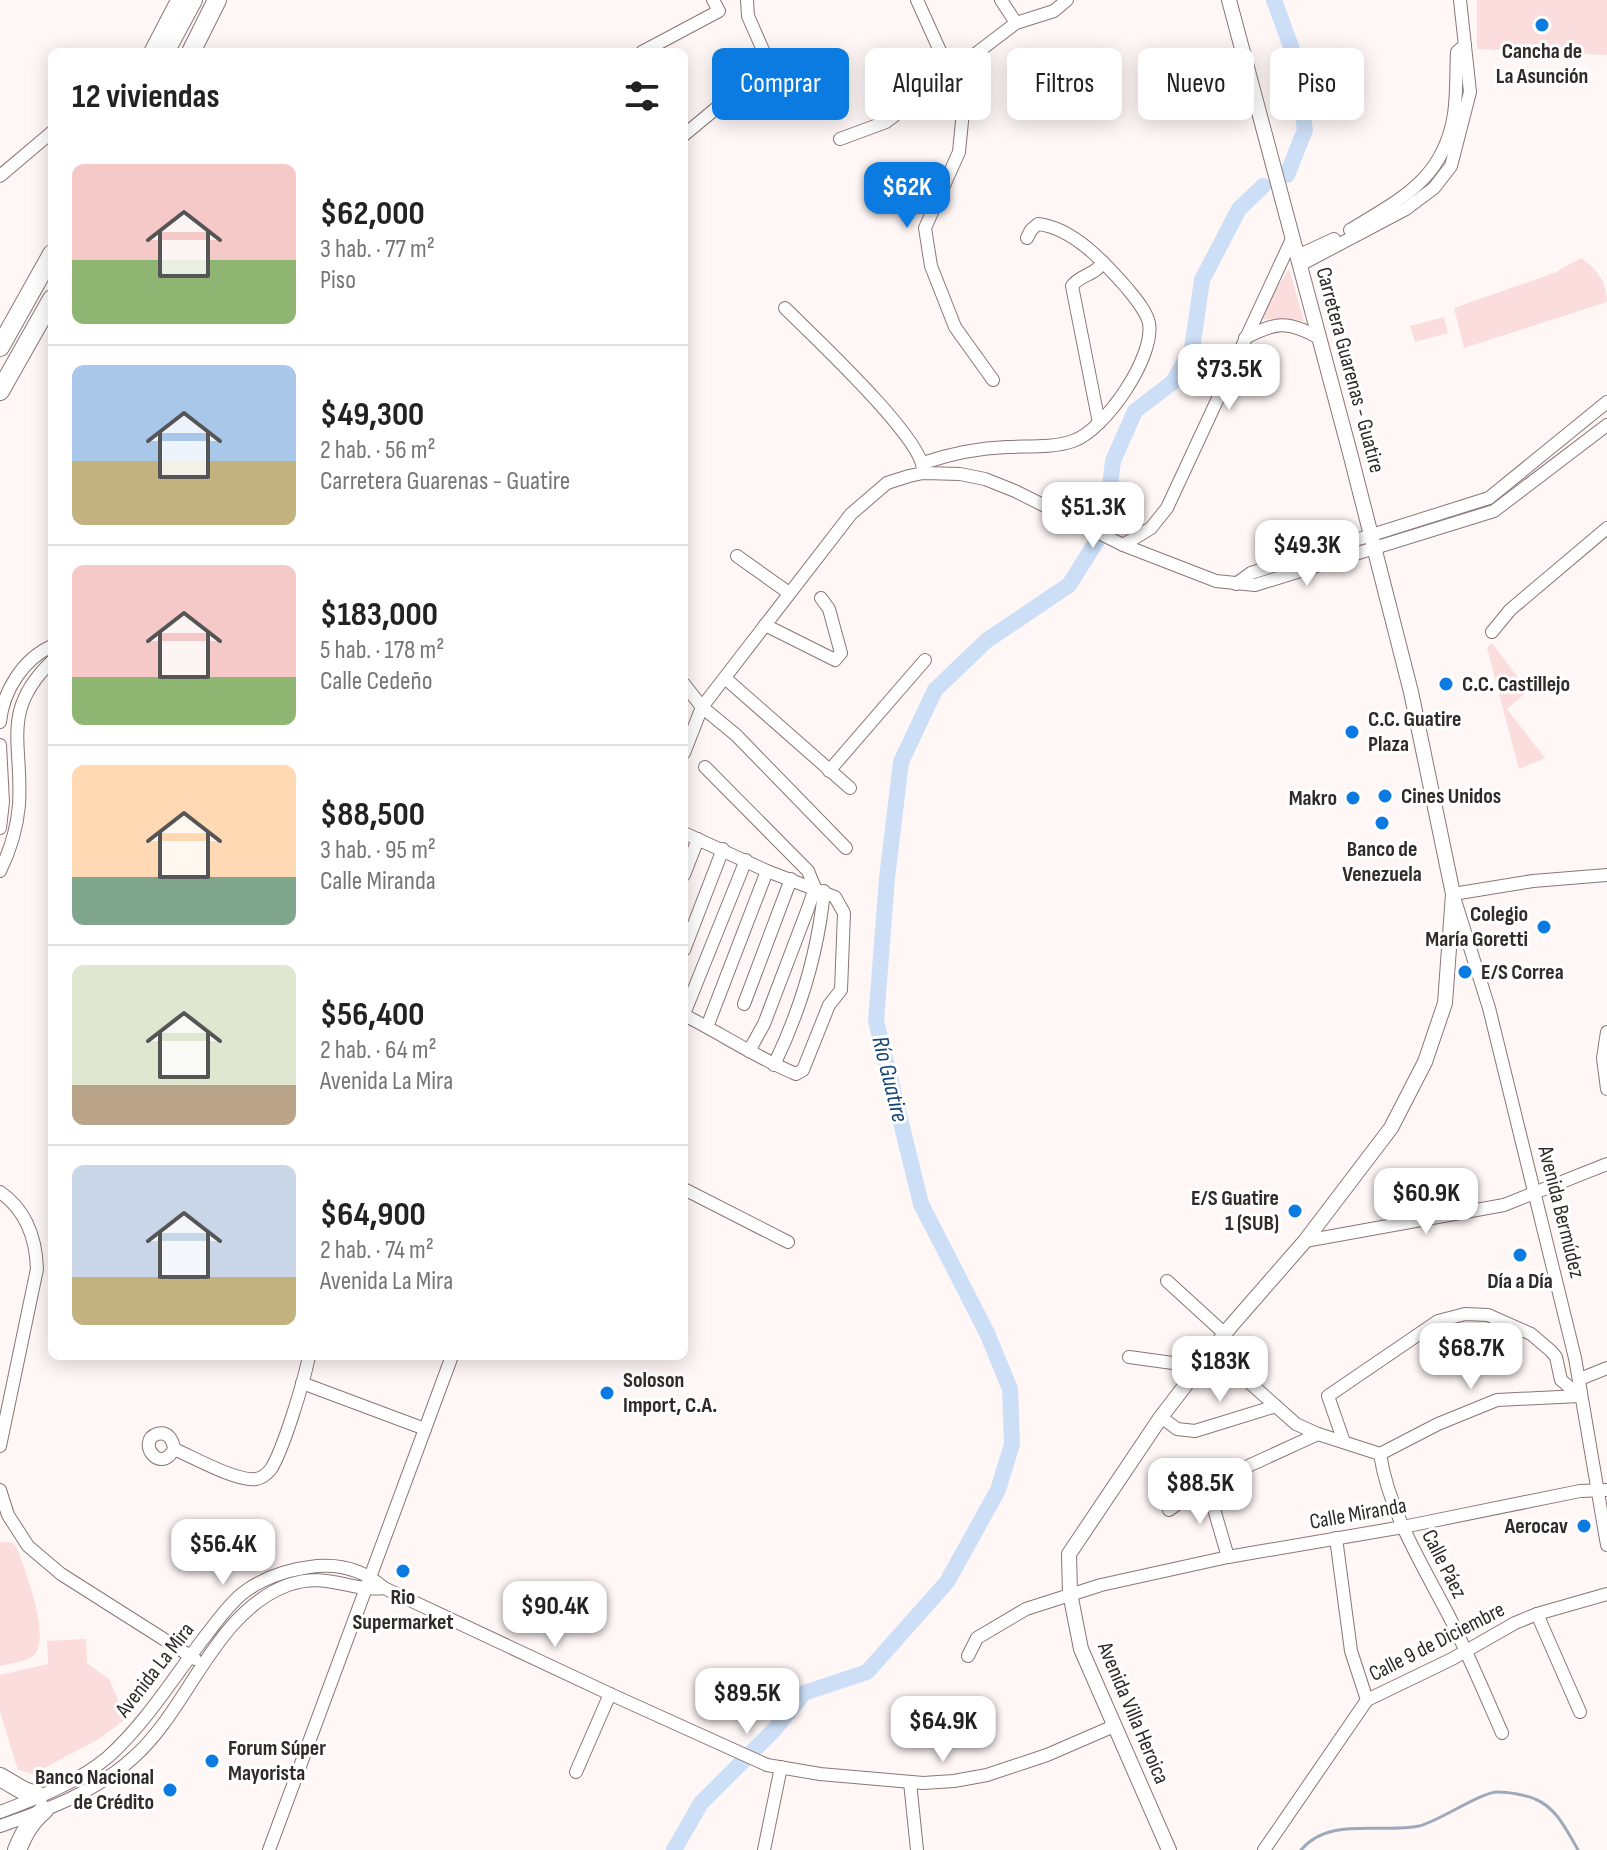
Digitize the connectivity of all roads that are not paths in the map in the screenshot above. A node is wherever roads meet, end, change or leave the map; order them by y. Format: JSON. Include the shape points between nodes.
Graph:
{"nodes":[{"id":1,"x":177,"y":0,"type":"edge"},
{"id":2,"x":193,"y":0,"type":"edge"},
{"id":3,"x":217,"y":0,"type":"edge"},
{"id":4,"x":713,"y":0,"type":"edge"},
{"id":5,"x":747,"y":0,"type":"edge"},
{"id":6,"x":917,"y":0,"type":"edge"},
{"id":7,"x":1001,"y":0,"type":"edge"},
{"id":8,"x":1067,"y":0,"type":"edge"},
{"id":9,"x":1229,"y":0,"type":"edge"},
{"id":10,"x":1460,"y":0,"type":"edge"},
{"id":11,"x":1016,"y":23,"type":"junction"},
{"id":12,"x":152,"y":48,"type":"edge"},
{"id":13,"x":167,"y":48,"type":"edge"},
{"id":14,"x":193,"y":48,"type":"edge"},
{"id":15,"x":650,"y":48,"type":"edge"},
{"id":16,"x":939,"y":48,"type":"edge"},
{"id":17,"x":984,"y":48,"type":"edge"},
{"id":18,"x":889,"y":120,"type":"edge"},
{"id":19,"x":962,"y":120,"type":"edge"},
{"id":20,"x":688,"y":132,"type":"edge"},
{"id":21,"x":48,"y":135,"type":"edge"},
{"id":22,"x":840,"y":139,"type":"dead end"},
{"id":23,"x":0,"y":176,"type":"edge"},
{"id":24,"x":1291,"y":234,"type":"junction"},
{"id":25,"x":1027,"y":238,"type":"dead end"},
{"id":26,"x":48,"y":261,"type":"edge"},
{"id":27,"x":1298,"y":261,"type":"junction"},
{"id":28,"x":1103,"y":262,"type":"junction"},
{"id":29,"x":48,"y":306,"type":"edge"},
{"id":30,"x":785,"y":308,"type":"dead end"},
{"id":31,"x":1245,"y":338,"type":"junction"},
{"id":32,"x":1319,"y":338,"type":"junction"},
{"id":33,"x":0,"y":347,"type":"edge"},
{"id":34,"x":993,"y":380,"type":"dead end"},
{"id":35,"x":0,"y":391,"type":"edge"},
{"id":36,"x":1607,"y":402,"type":"edge"},
{"id":37,"x":1099,"y":423,"type":"junction"},
{"id":38,"x":1607,"y":425,"type":"edge"},
{"id":39,"x":923,"y":468,"type":"junction"},
{"id":40,"x":1607,"y":528,"type":"edge"},
{"id":41,"x":1372,"y":542,"type":"junction"},
{"id":42,"x":1123,"y":545,"type":"junction"},
{"id":43,"x":737,"y":556,"type":"dead end"},
{"id":44,"x":789,"y":593,"type":"junction"},
{"id":45,"x":821,"y":598,"type":"dead end"},
{"id":46,"x":765,"y":625,"type":"junction"},
{"id":47,"x":1492,"y":632,"type":"dead end"},
{"id":48,"x":48,"y":649,"type":"edge"},
{"id":49,"x":925,"y":660,"type":"dead end"},
{"id":50,"x":48,"y":665,"type":"edge"},
{"id":51,"x":725,"y":678,"type":"junction"},
{"id":52,"x":688,"y":689,"type":"edge"},
{"id":53,"x":702,"y":707,"type":"junction"},
{"id":54,"x":0,"y":722,"type":"edge"},
{"id":55,"x":688,"y":743,"type":"edge"},
{"id":56,"x":0,"y":745,"type":"edge"},
{"id":57,"x":705,"y":767,"type":"dead end"},
{"id":58,"x":829,"y":771,"type":"junction"},
{"id":59,"x":850,"y":788,"type":"dead end"},
{"id":60,"x":0,"y":828,"type":"edge"},
{"id":61,"x":688,"y":835,"type":"edge"},
{"id":62,"x":698,"y":839,"type":"junction"},
{"id":63,"x":846,"y":848,"type":"dead end"},
{"id":64,"x":723,"y":849,"type":"junction"},
{"id":65,"x":746,"y":860,"type":"junction"},
{"id":66,"x":688,"y":865,"type":"edge"},
{"id":67,"x":0,"y":871,"type":"edge"},
{"id":68,"x":767,"y":871,"type":"junction"},
{"id":69,"x":1607,"y":875,"type":"edge"},
{"id":70,"x":791,"y":879,"type":"junction"},
{"id":71,"x":819,"y":890,"type":"junction"},
{"id":72,"x":1453,"y":894,"type":"junction"},
{"id":73,"x":688,"y":940,"type":"edge"},
{"id":74,"x":744,"y":1004,"type":"dead end"},
{"id":75,"x":688,"y":1005,"type":"edge"},
{"id":76,"x":688,"y":1017,"type":"edge"},
{"id":77,"x":707,"y":1027,"type":"junction"},
{"id":78,"x":1607,"y":1032,"type":"edge"},
{"id":79,"x":749,"y":1051,"type":"junction"},
{"id":80,"x":774,"y":1065,"type":"junction"},
{"id":81,"x":1606,"y":1068,"type":"edge"},
{"id":82,"x":1607,"y":1089,"type":"edge"},
{"id":83,"x":1607,"y":1164,"type":"edge"},
{"id":84,"x":688,"y":1191,"type":"edge"},
{"id":85,"x":0,"y":1192,"type":"edge"},
{"id":86,"x":1536,"y":1193,"type":"junction"},
{"id":87,"x":1305,"y":1241,"type":"junction"},
{"id":88,"x":788,"y":1242,"type":"dead end"},
{"id":89,"x":1167,"y":1281,"type":"dead end"},
{"id":90,"x":1225,"y":1334,"type":"junction"},
{"id":91,"x":1214,"y":1351,"type":"junction"},
{"id":92,"x":1129,"y":1357,"type":"dead end"},
{"id":93,"x":308,"y":1360,"type":"edge"},
{"id":94,"x":451,"y":1360,"type":"edge"},
{"id":95,"x":1202,"y":1367,"type":"junction"},
{"id":96,"x":1607,"y":1368,"type":"edge"},
{"id":97,"x":1580,"y":1379,"type":"junction"},
{"id":98,"x":302,"y":1383,"type":"junction"},
{"id":99,"x":1580,"y":1396,"type":"junction"},
{"id":100,"x":1276,"y":1406,"type":"junction"},
{"id":101,"x":1161,"y":1417,"type":"junction"},
{"id":102,"x":425,"y":1429,"type":"junction"},
{"id":103,"x":1318,"y":1434,"type":"junction"},
{"id":104,"x":1344,"y":1442,"type":"junction"},
{"id":105,"x":0,"y":1446,"type":"edge"},
{"id":106,"x":174,"y":1449,"type":"dead end"},
{"id":107,"x":1380,"y":1454,"type":"junction"},
{"id":108,"x":1207,"y":1485,"type":"junction"},
{"id":109,"x":0,"y":1490,"type":"edge"},
{"id":110,"x":1602,"y":1490,"type":"edge"},
{"id":111,"x":1169,"y":1510,"type":"dead end"},
{"id":112,"x":1403,"y":1527,"type":"junction"},
{"id":113,"x":1336,"y":1538,"type":"junction"},
{"id":114,"x":1607,"y":1545,"type":"edge"},
{"id":115,"x":1228,"y":1557,"type":"junction"},
{"id":116,"x":372,"y":1577,"type":"junction"},
{"id":117,"x":384,"y":1588,"type":"junction"},
{"id":118,"x":367,"y":1590,"type":"junction"},
{"id":119,"x":1070,"y":1593,"type":"junction"},
{"id":120,"x":1607,"y":1594,"type":"edge"},
{"id":121,"x":1537,"y":1614,"type":"junction"},
{"id":122,"x":1466,"y":1651,"type":"junction"},
{"id":123,"x":190,"y":1656,"type":"junction"},
{"id":124,"x":968,"y":1656,"type":"dead end"},
{"id":125,"x":204,"y":1666,"type":"junction"},
{"id":126,"x":610,"y":1694,"type":"junction"},
{"id":127,"x":1367,"y":1700,"type":"junction"},
{"id":128,"x":1580,"y":1712,"type":"dead end"},
{"id":129,"x":1114,"y":1726,"type":"junction"},
{"id":130,"x":1502,"y":1733,"type":"dead end"},
{"id":131,"x":781,"y":1767,"type":"junction"},
{"id":132,"x":576,"y":1772,"type":"dead end"},
{"id":133,"x":0,"y":1777,"type":"edge"},
{"id":134,"x":910,"y":1782,"type":"junction"},
{"id":135,"x":42,"y":1803,"type":"junction"},
{"id":136,"x":0,"y":1812,"type":"edge"},
{"id":137,"x":0,"y":1826,"type":"edge"},
{"id":138,"x":17,"y":1850,"type":"edge"},
{"id":139,"x":269,"y":1850,"type":"edge"},
{"id":140,"x":764,"y":1850,"type":"edge"},
{"id":141,"x":917,"y":1850,"type":"edge"},
{"id":142,"x":1169,"y":1850,"type":"edge"},
{"id":143,"x":1264,"y":1850,"type":"edge"}],
"edges":[{"from":1,"to":12,"type":"street"},
{"from":2,"to":13,"type":"highway"},
{"from":3,"to":14,"type":"highway"},
{"from":4,"to":15,"type":"street","via":[[719,11]]},
{"from":5,"to":20,"type":"street","via":[[748,16],[766,57],[762,70]]},
{"from":6,"to":16,"type":"street"},
{"from":7,"to":11,"type":"street"},
{"from":8,"to":11,"type":"street","via":[[1054,11]]},
{"from":9,"to":24,"type":"main road","name":"Carretera Guarenas - Guatire"},
{"from":10,"to":27,"type":"street","via":[[1470,92],[1451,166],[1434,188],[1406,209]]},
{"from":11,"to":17,"type":"street"},
{"from":18,"to":22,"type":"street"},
{"from":19,"to":34,"type":"street","via":[[959,152],[925,228],[931,266],[955,327]]},
{"from":21,"to":23,"type":"street"},
{"from":24,"to":27,"type":"main road","name":"Carretera Guarenas - Guatire"},
{"from":24,"to":31,"type":"street"},
{"from":25,"to":28,"type":"street","via":[[1038,224],[1044,225]]},
{"from":26,"to":33,"type":"highway"},
{"from":27,"to":32,"type":"main road","name":"Carretera Guarenas - Guatire"},
{"from":28,"to":37,"type":"street","via":[[1072,286]]},
{"from":28,"to":37,"type":"street","via":[[1146,316],[1149,335],[1134,378]]},
{"from":29,"to":35,"type":"highway"},
{"from":30,"to":39,"type":"street","via":[[904,432]]},
{"from":31,"to":32,"type":"street","via":[[1286,324]]},
{"from":31,"to":42,"type":"street","via":[[1167,508],[1151,528]]},
{"from":32,"to":41,"type":"main road","name":"Carretera Guarenas - Guatire"},
{"from":36,"to":41,"type":"street","via":[[1489,498]]},
{"from":37,"to":39,"type":"street","via":[[1068,443],[964,452]]},
{"from":38,"to":41,"type":"street","via":[[1494,511]]},
{"from":39,"to":42,"type":"street","via":[[985,479]]},
{"from":39,"to":44,"type":"street","via":[[887,483],[851,514]]},
{"from":40,"to":47,"type":"street","via":[[1510,610]]},
{"from":41,"to":42,"type":"street","via":[[1255,585],[1216,581]]},
{"from":41,"to":72,"type":"main road","name":"Carretera Guarenas - Guatire","via":[[1411,692]]},
{"from":43,"to":44,"type":"street"},
{"from":44,"to":46,"type":"street"},
{"from":45,"to":46,"type":"street","via":[[841,653],[835,660]]},
{"from":46,"to":51,"type":"street"},
{"from":48,"to":54,"type":"street","via":[[16,677]]},
{"from":49,"to":58,"type":"street"},
{"from":50,"to":67,"type":"street","via":[[19,707],[19,807]]},
{"from":51,"to":53,"type":"street"},
{"from":51,"to":58,"type":"street"},
{"from":52,"to":53,"type":"street"},
{"from":53,"to":55,"type":"street"},
{"from":53,"to":63,"type":"street"},
{"from":56,"to":60,"type":"street"},
{"from":57,"to":71,"type":"street","via":[[808,871]]},
{"from":58,"to":59,"type":"street"},
{"from":61,"to":62,"type":"street"},
{"from":62,"to":64,"type":"street"},
{"from":62,"to":66,"type":"street"},
{"from":64,"to":65,"type":"street"},
{"from":64,"to":73,"type":"street"},
{"from":65,"to":68,"type":"street"},
{"from":65,"to":75,"type":"street"},
{"from":68,"to":70,"type":"street"},
{"from":68,"to":77,"type":"street"},
{"from":69,"to":72,"type":"street"},
{"from":70,"to":71,"type":"street"},
{"from":70,"to":74,"type":"street"},
{"from":71,"to":79,"type":"street"},
{"from":71,"to":80,"type":"street","via":[[812,968]]},
{"from":71,"to":80,"type":"street","via":[[835,897],[844,913],[841,990],[829,1005],[803,1070],[796,1074]]},
{"from":72,"to":86,"type":"street","name":"Avenida Bermúdez","via":[[1489,1008]]},
{"from":72,"to":87,"type":"main road","name":"Avenida Villa Heroica","via":[[1445,1003],[1425,1062],[1391,1128]]},
{"from":76,"to":77,"type":"street"},
{"from":77,"to":79,"type":"street"},
{"from":78,"to":81,"type":"street"},
{"from":79,"to":80,"type":"street"},
{"from":81,"to":82,"type":"street"},
{"from":83,"to":86,"type":"street"},
{"from":84,"to":88,"type":"street"},
{"from":85,"to":105,"type":"street","via":[[28,1224],[37,1269]]},
{"from":86,"to":87,"type":"street","via":[[1504,1205]]},
{"from":86,"to":97,"type":"street","name":"Avenida Bermúdez"},
{"from":87,"to":90,"type":"main road","name":"Avenida Villa Heroica"},
{"from":89,"to":90,"type":"street"},
{"from":90,"to":91,"type":"main road","name":"Avenida Villa Heroica"},
{"from":91,"to":95,"type":"main road","name":"Avenida Villa Heroica"},
{"from":91,"to":100,"type":"street"},
{"from":92,"to":95,"type":"street"},
{"from":93,"to":98,"type":"street"},
{"from":94,"to":102,"type":"street"},
{"from":95,"to":101,"type":"main road","name":"Avenida Villa Heroica"},
{"from":96,"to":97,"type":"street"},
{"from":97,"to":99,"type":"street","name":"Avenida Bermúdez"},
{"from":98,"to":102,"type":"street"},
{"from":98,"to":106,"type":"street","via":[[275,1460],[261,1478],[243,1478]]},
{"from":99,"to":104,"type":"street","via":[[1561,1380],[1556,1357],[1531,1334],[1488,1315],[1465,1314],[1438,1321],[1328,1396]]},
{"from":99,"to":107,"type":"street","via":[[1497,1400]]},
{"from":99,"to":110,"type":"street","name":"Avenida Bermúdez"},
{"from":100,"to":101,"type":"street","via":[[1195,1431],[1177,1429]]},
{"from":100,"to":103,"type":"street"},
{"from":101,"to":119,"type":"main road","name":"Avenida Villa Heroica","via":[[1069,1554]]},
{"from":102,"to":116,"type":"street"},
{"from":103,"to":104,"type":"street"},
{"from":103,"to":108,"type":"street"},
{"from":104,"to":107,"type":"street"},
{"from":107,"to":112,"type":"street","name":"Calle Páez"},
{"from":108,"to":111,"type":"street"},
{"from":108,"to":115,"type":"street"},
{"from":109,"to":123,"type":"street","via":[[8,1515],[28,1546],[61,1574]]},
{"from":110,"to":112,"type":"street","name":"Calle Miranda"},
{"from":110,"to":114,"type":"street","name":"Avenida Bermúdez"},
{"from":112,"to":113,"type":"street","name":"Calle Miranda"},
{"from":112,"to":122,"type":"street","name":"Calle Páez"},
{"from":113,"to":115,"type":"street","name":"Calle Miranda"},
{"from":113,"to":127,"type":"street","via":[[1351,1651]]},
{"from":115,"to":119,"type":"street","name":"Calle Miranda"},
{"from":116,"to":117,"type":"street","name":"Avenida La Mira"},
{"from":116,"to":118,"type":"street"},
{"from":116,"to":123,"type":"street","name":"Avenida La Mira","via":[[323,1566],[269,1577],[241,1594]]},
{"from":117,"to":118,"type":"street","name":"Avenida La Mira"},
{"from":117,"to":126,"type":"street","name":"Avenida La Mira"},
{"from":118,"to":125,"type":"street","name":"Avenida La Mira","via":[[321,1579],[275,1591],[235,1622]]},
{"from":118,"to":139,"type":"street"},
{"from":119,"to":124,"type":"street","name":"Calle Miranda","via":[[994,1627],[977,1638]]},
{"from":119,"to":129,"type":"main road","name":"Avenida Villa Heroica","via":[[1081,1649]]},
{"from":120,"to":121,"type":"street","name":"Calle 9 de Diciembre"},
{"from":121,"to":122,"type":"street","name":"Calle 9 de Diciembre"},
{"from":121,"to":128,"type":"street"},
{"from":122,"to":127,"type":"street","name":"Calle 9 de Diciembre"},
{"from":122,"to":130,"type":"street","name":"Calle Páez"},
{"from":123,"to":125,"type":"street"},
{"from":123,"to":135,"type":"street","name":"Avenida La Mira","via":[[141,1723],[107,1757]]},
{"from":125,"to":135,"type":"street","name":"Avenida La Mira","via":[[134,1757],[96,1784]]},
{"from":126,"to":131,"type":"street","name":"Avenida La Mira"},
{"from":126,"to":132,"type":"street"},
{"from":127,"to":143,"type":"street","name":"Calle 9 de Diciembre"},
{"from":129,"to":134,"type":"street","name":"Avenida La Mira","via":[[987,1775]]},
{"from":129,"to":142,"type":"main road","name":"Avenida Villa Heroica"},
{"from":131,"to":134,"type":"street","name":"Avenida La Mira"},
{"from":131,"to":140,"type":"street"},
{"from":133,"to":135,"type":"highway"},
{"from":134,"to":141,"type":"street"},
{"from":135,"to":136,"type":"street","name":"Avenida La Mira"},
{"from":135,"to":137,"type":"street","name":"Avenida La Mira"},
{"from":135,"to":138,"type":"highway"}]}
